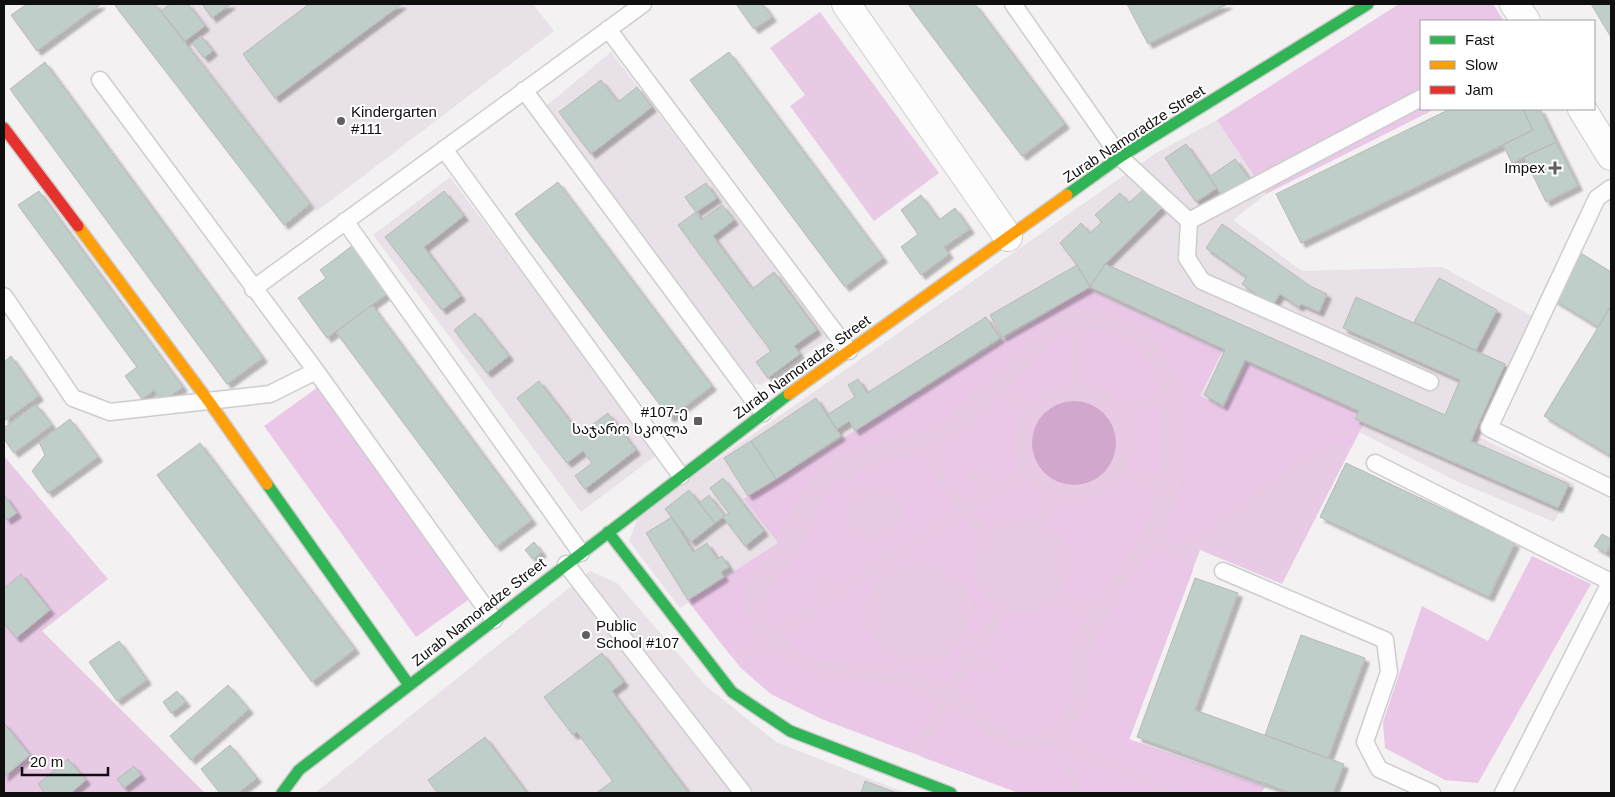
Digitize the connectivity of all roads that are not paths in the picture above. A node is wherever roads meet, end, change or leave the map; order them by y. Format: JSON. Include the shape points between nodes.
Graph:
{"nodes":[{"id":1,"x":643,"y":4,"type":"edge"},
{"id":2,"x":846,"y":4,"type":"edge"},
{"id":3,"x":1013,"y":4,"type":"edge"},
{"id":4,"x":1368,"y":4,"type":"edge"},
{"id":5,"x":1514,"y":4,"type":"edge"},
{"id":6,"x":1525,"y":20,"type":"edge"},
{"id":7,"x":608,"y":29,"type":"junction"},
{"id":8,"x":100,"y":80,"type":"dead end"},
{"id":9,"x":524,"y":90,"type":"junction"},
{"id":10,"x":1420,"y":99,"type":"edge"},
{"id":11,"x":1583,"y":110,"type":"edge"},
{"id":12,"x":4,"y":128,"type":"edge"},
{"id":13,"x":444,"y":149,"type":"junction"},
{"id":14,"x":1611,"y":156,"type":"edge"},
{"id":15,"x":1120,"y":157,"type":"junction"},
{"id":16,"x":1611,"y":188,"type":"edge"},
{"id":17,"x":345,"y":221,"type":"junction"},
{"id":18,"x":1189,"y":221,"type":"junction"},
{"id":19,"x":1008,"y":237,"type":"junction"},
{"id":20,"x":253,"y":289,"type":"junction"},
{"id":21,"x":4,"y":296,"type":"edge"},
{"id":22,"x":849,"y":352,"type":"junction"},
{"id":23,"x":316,"y":371,"type":"junction"},
{"id":24,"x":1430,"y":382,"type":"dead end"},
{"id":25,"x":210,"y":403,"type":"junction"},
{"id":26,"x":763,"y":413,"type":"junction"},
{"id":27,"x":1375,"y":464,"type":"dead end"},
{"id":28,"x":681,"y":476,"type":"junction"},
{"id":29,"x":1611,"y":488,"type":"edge"},
{"id":30,"x":608,"y":532,"type":"junction"},
{"id":31,"x":581,"y":553,"type":"junction"},
{"id":32,"x":566,"y":564,"type":"junction"},
{"id":33,"x":1222,"y":571,"type":"dead end"},
{"id":34,"x":1611,"y":581,"type":"edge"},
{"id":35,"x":494,"y":620,"type":"junction"},
{"id":36,"x":409,"y":685,"type":"junction"},
{"id":37,"x":282,"y":793,"type":"edge"},
{"id":38,"x":743,"y":793,"type":"edge"},
{"id":39,"x":951,"y":793,"type":"edge"},
{"id":40,"x":1432,"y":793,"type":"edge"},
{"id":41,"x":1502,"y":793,"type":"edge"}],
"edges":[{"from":1,"to":7,"type":"lane"},
{"from":2,"to":19,"type":"street"},
{"from":3,"to":15,"type":"lane"},
{"from":4,"to":15,"type":"street","name":"Zurab Namoradze Street"},
{"from":5,"to":6,"type":"street"},
{"from":7,"to":9,"type":"lane"},
{"from":7,"to":22,"type":"lane"},
{"from":8,"to":20,"type":"lane"},
{"from":9,"to":13,"type":"lane"},
{"from":9,"to":26,"type":"lane"},
{"from":10,"to":18,"type":"lane"},
{"from":11,"to":14,"type":"street"},
{"from":12,"to":25,"type":"street"},
{"from":13,"to":17,"type":"lane"},
{"from":13,"to":28,"type":"lane"},
{"from":15,"to":18,"type":"lane"},
{"from":15,"to":19,"type":"street","name":"Zurab Namoradze Street"},
{"from":16,"to":29,"type":"lane","via":[[1596,198],[1489,428]]},
{"from":17,"to":20,"type":"lane"},
{"from":17,"to":31,"type":"lane"},
{"from":18,"to":24,"type":"lane","via":[[1187,258],[1202,281]]},
{"from":19,"to":22,"type":"street","name":"Zurab Namoradze Street"},
{"from":20,"to":23,"type":"lane"},
{"from":21,"to":25,"type":"lane","via":[[73,398],[110,412]]},
{"from":22,"to":26,"type":"street","name":"Zurab Namoradze Street"},
{"from":23,"to":25,"type":"lane","via":[[270,394]]},
{"from":23,"to":35,"type":"lane"},
{"from":25,"to":36,"type":"street"},
{"from":26,"to":28,"type":"street","name":"Zurab Namoradze Street"},
{"from":27,"to":34,"type":"lane"},
{"from":28,"to":30,"type":"street","name":"Zurab Namoradze Street"},
{"from":30,"to":31,"type":"street","name":"Zurab Namoradze Street"},
{"from":30,"to":39,"type":"street","via":[[732,692],[790,731]]},
{"from":31,"to":32,"type":"street","name":"Zurab Namoradze Street"},
{"from":32,"to":35,"type":"street","name":"Zurab Namoradze Street"},
{"from":32,"to":38,"type":"lane"},
{"from":33,"to":40,"type":"lane","via":[[1385,640],[1389,672],[1365,742],[1379,769]]},
{"from":34,"to":41,"type":"lane"},
{"from":35,"to":36,"type":"street","name":"Zurab Namoradze Street"},
{"from":36,"to":37,"type":"street","name":"Zurab Namoradze Street","via":[[299,770]]}]}
